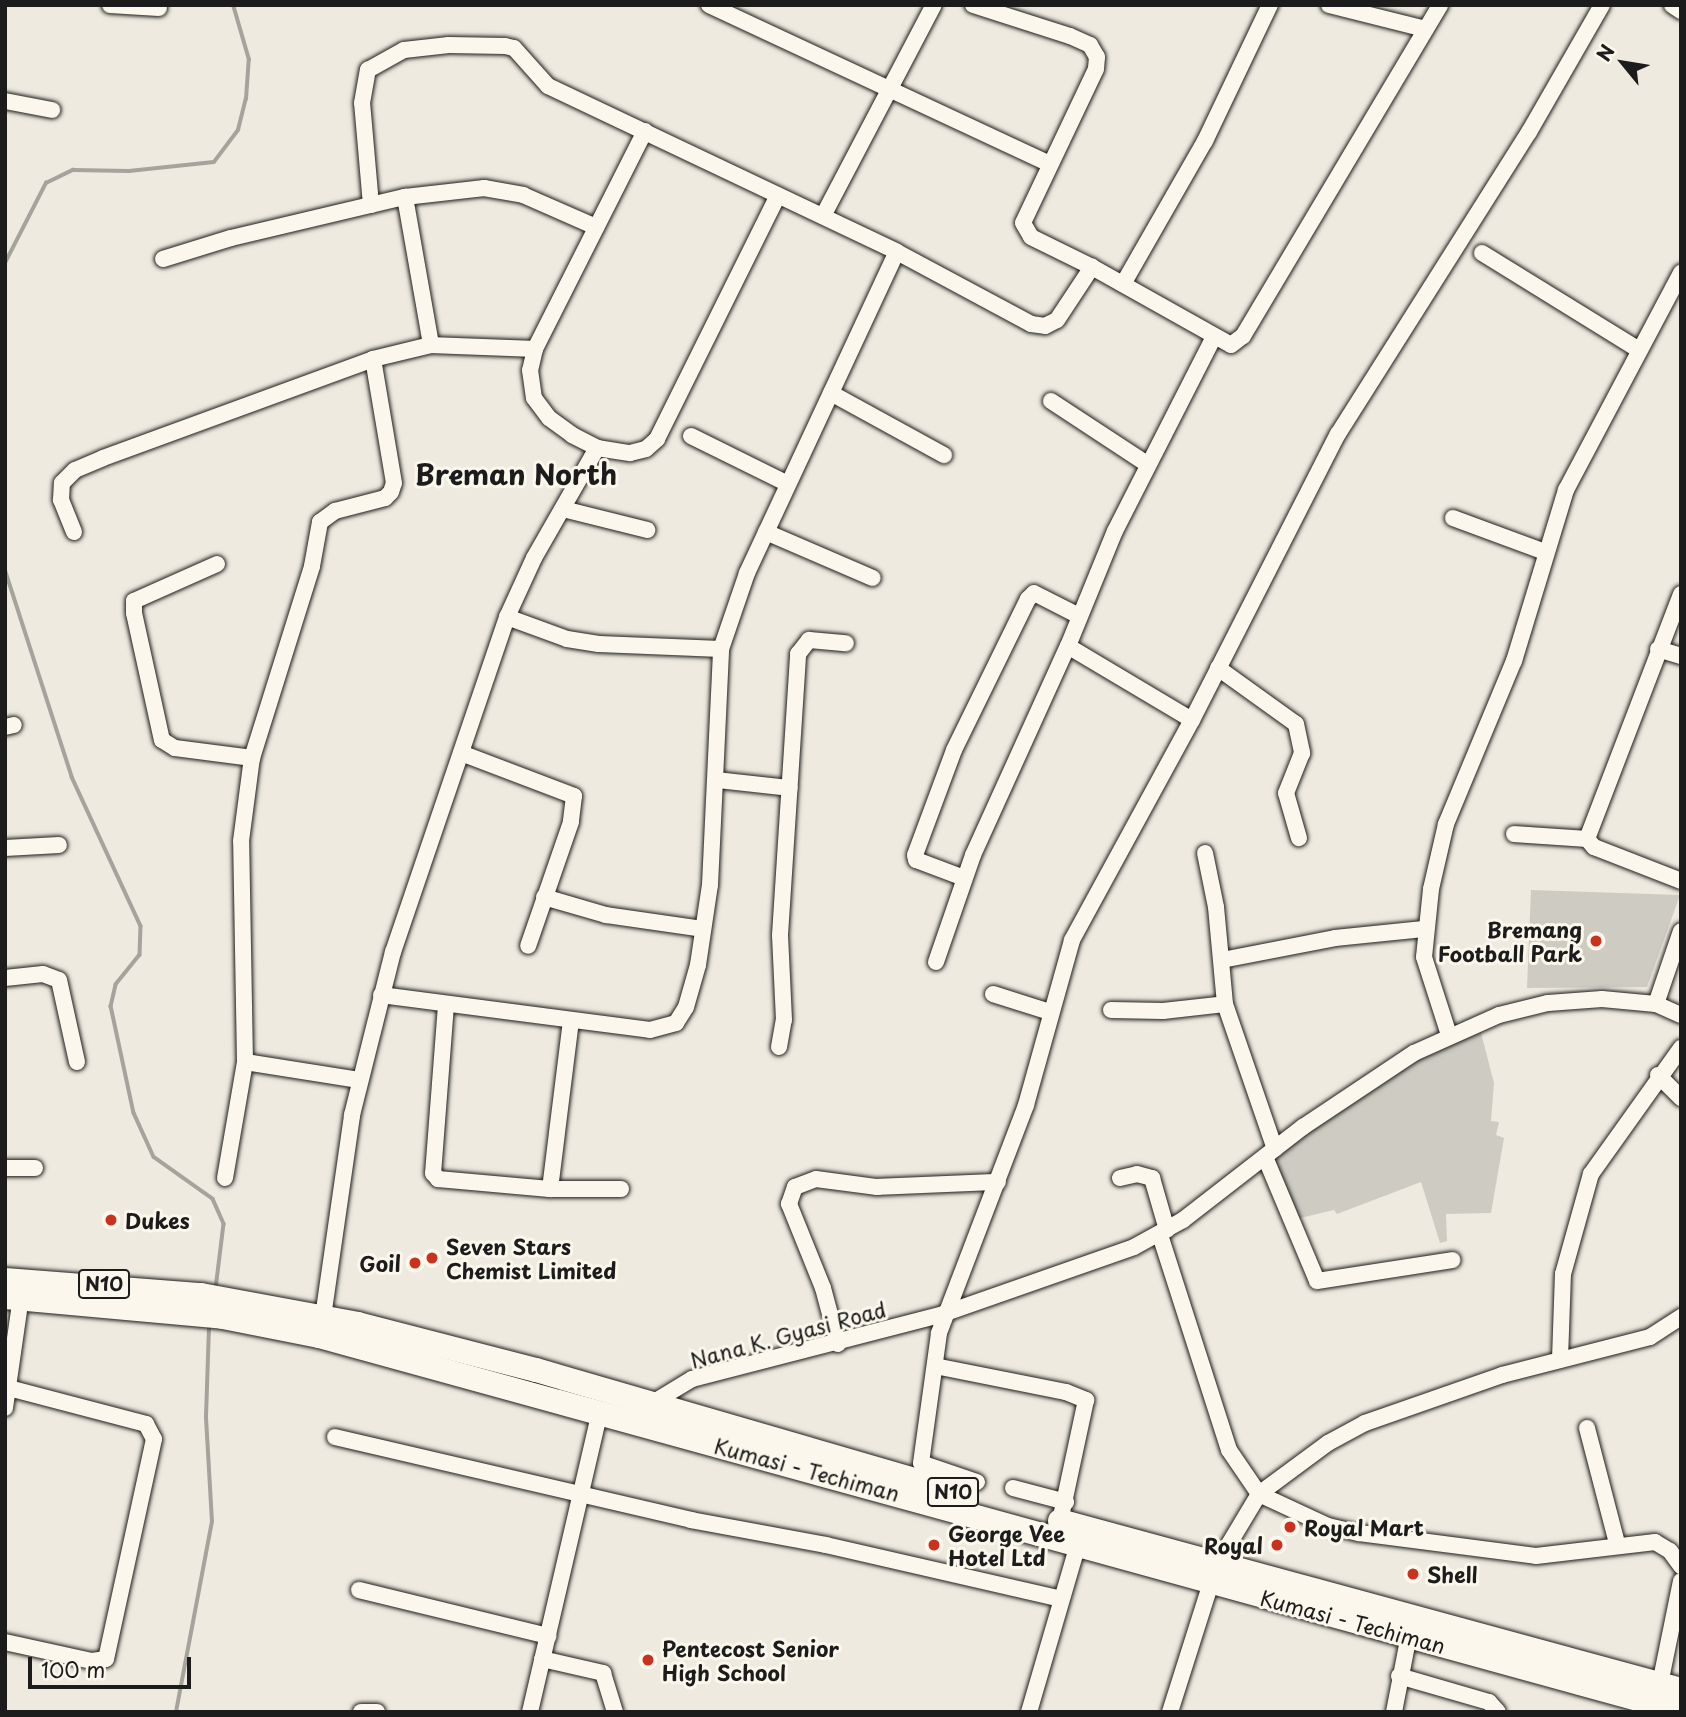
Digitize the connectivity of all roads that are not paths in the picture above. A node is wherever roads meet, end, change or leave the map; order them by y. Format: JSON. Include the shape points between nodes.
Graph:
{"nodes":[{"id":1,"x":110,"y":5,"type":"edge"},
{"id":2,"x":709,"y":5,"type":"edge"},
{"id":3,"x":934,"y":5,"type":"edge"},
{"id":4,"x":973,"y":5,"type":"edge"},
{"id":5,"x":1270,"y":5,"type":"edge"},
{"id":6,"x":1329,"y":5,"type":"edge"},
{"id":7,"x":1440,"y":5,"type":"edge"},
{"id":8,"x":1602,"y":5,"type":"edge"},
{"id":9,"x":1672,"y":5,"type":"edge"},
{"id":10,"x":159,"y":8,"type":"dead end"},
{"id":11,"x":1681,"y":11,"type":"edge"},
{"id":12,"x":1425,"y":29,"type":"junction"},
{"id":13,"x":891,"y":89,"type":"junction"},
{"id":14,"x":5,"y":100,"type":"edge"},
{"id":15,"x":52,"y":110,"type":"dead end"},
{"id":16,"x":645,"y":131,"type":"junction"},
{"id":17,"x":1049,"y":164,"type":"junction"},
{"id":18,"x":778,"y":195,"type":"junction"},
{"id":19,"x":405,"y":197,"type":"junction"},
{"id":20,"x":371,"y":205,"type":"junction"},
{"id":21,"x":823,"y":216,"type":"junction"},
{"id":22,"x":596,"y":227,"type":"junction"},
{"id":23,"x":897,"y":251,"type":"junction"},
{"id":24,"x":1482,"y":253,"type":"dead end"},
{"id":25,"x":163,"y":259,"type":"dead end"},
{"id":26,"x":1092,"y":267,"type":"junction"},
{"id":27,"x":1681,"y":273,"type":"edge"},
{"id":28,"x":1123,"y":284,"type":"junction"},
{"id":29,"x":1214,"y":337,"type":"junction"},
{"id":30,"x":431,"y":345,"type":"junction"},
{"id":31,"x":535,"y":349,"type":"junction"},
{"id":32,"x":1639,"y":349,"type":"junction"},
{"id":33,"x":373,"y":359,"type":"junction"},
{"id":34,"x":831,"y":393,"type":"junction"},
{"id":35,"x":1051,"y":401,"type":"dead end"},
{"id":36,"x":691,"y":436,"type":"dead end"},
{"id":37,"x":597,"y":448,"type":"junction"},
{"id":38,"x":944,"y":455,"type":"dead end"},
{"id":39,"x":1147,"y":464,"type":"junction"},
{"id":40,"x":788,"y":484,"type":"junction"},
{"id":41,"x":563,"y":509,"type":"junction"},
{"id":42,"x":1453,"y":518,"type":"dead end"},
{"id":43,"x":647,"y":530,"type":"dead end"},
{"id":44,"x":74,"y":532,"type":"dead end"},
{"id":45,"x":766,"y":532,"type":"junction"},
{"id":46,"x":1545,"y":552,"type":"junction"},
{"id":47,"x":216,"y":564,"type":"dead end"},
{"id":48,"x":873,"y":578,"type":"dead end"},
{"id":49,"x":1681,"y":594,"type":"edge"},
{"id":50,"x":1079,"y":616,"type":"junction"},
{"id":51,"x":507,"y":617,"type":"junction"},
{"id":52,"x":846,"y":643,"type":"dead end"},
{"id":53,"x":1068,"y":646,"type":"junction"},
{"id":54,"x":721,"y":649,"type":"junction"},
{"id":55,"x":1658,"y":649,"type":"junction"},
{"id":56,"x":1681,"y":656,"type":"edge"},
{"id":57,"x":1218,"y":668,"type":"junction"},
{"id":58,"x":1192,"y":720,"type":"junction"},
{"id":59,"x":461,"y":753,"type":"junction"},
{"id":60,"x":252,"y":758,"type":"junction"},
{"id":61,"x":716,"y":780,"type":"junction"},
{"id":62,"x":790,"y":788,"type":"junction"},
{"id":63,"x":1514,"y":834,"type":"dead end"},
{"id":64,"x":1299,"y":838,"type":"dead end"},
{"id":65,"x":1587,"y":838,"type":"junction"},
{"id":66,"x":59,"y":845,"type":"dead end"},
{"id":67,"x":5,"y":848,"type":"edge"},
{"id":68,"x":1205,"y":853,"type":"dead end"},
{"id":69,"x":964,"y":878,"type":"junction"},
{"id":70,"x":1681,"y":881,"type":"edge"},
{"id":71,"x":544,"y":897,"type":"junction"},
{"id":72,"x":703,"y":929,"type":"junction"},
{"id":73,"x":1424,"y":929,"type":"junction"},
{"id":74,"x":1681,"y":931,"type":"edge"},
{"id":75,"x":528,"y":946,"type":"dead end"},
{"id":76,"x":1222,"y":960,"type":"junction"},
{"id":77,"x":936,"y":962,"type":"dead end"},
{"id":78,"x":5,"y":978,"type":"edge"},
{"id":79,"x":993,"y":994,"type":"dead end"},
{"id":80,"x":381,"y":995,"type":"junction"},
{"id":81,"x":446,"y":1004,"type":"junction"},
{"id":82,"x":1226,"y":1004,"type":"junction"},
{"id":83,"x":1656,"y":1004,"type":"junction"},
{"id":84,"x":1111,"y":1010,"type":"dead end"},
{"id":85,"x":1050,"y":1012,"type":"junction"},
{"id":86,"x":1681,"y":1016,"type":"edge"},
{"id":87,"x":570,"y":1021,"type":"junction"},
{"id":88,"x":1448,"y":1035,"type":"junction"},
{"id":89,"x":779,"y":1047,"type":"dead end"},
{"id":90,"x":1681,"y":1048,"type":"edge"},
{"id":91,"x":76,"y":1062,"type":"dead end"},
{"id":92,"x":245,"y":1062,"type":"junction"},
{"id":93,"x":1658,"y":1075,"type":"junction"},
{"id":94,"x":359,"y":1080,"type":"junction"},
{"id":95,"x":1681,"y":1098,"type":"edge"},
{"id":96,"x":1270,"y":1153,"type":"junction"},
{"id":97,"x":5,"y":1168,"type":"edge"},
{"id":98,"x":35,"y":1168,"type":"dead end"},
{"id":99,"x":225,"y":1178,"type":"dead end"},
{"id":100,"x":1120,"y":1178,"type":"dead end"},
{"id":101,"x":998,"y":1182,"type":"junction"},
{"id":102,"x":550,"y":1189,"type":"junction"},
{"id":103,"x":621,"y":1189,"type":"dead end"},
{"id":104,"x":1163,"y":1233,"type":"junction"},
{"id":105,"x":1452,"y":1260,"type":"dead end"},
{"id":106,"x":11,"y":1291,"type":"edge"},
{"id":107,"x":943,"y":1314,"type":"junction"},
{"id":108,"x":1681,"y":1317,"type":"edge"},
{"id":109,"x":321,"y":1327,"type":"junction"},
{"id":110,"x":838,"y":1344,"type":"junction"},
{"id":111,"x":1560,"y":1359,"type":"junction"},
{"id":112,"x":935,"y":1366,"type":"junction"},
{"id":113,"x":6,"y":1388,"type":"edge"},
{"id":114,"x":649,"y":1405,"type":"junction"},
{"id":115,"x":5,"y":1408,"type":"edge"},
{"id":116,"x":600,"y":1411,"type":"junction"},
{"id":117,"x":1587,"y":1428,"type":"dead end"},
{"id":118,"x":335,"y":1437,"type":"dead end"},
{"id":119,"x":977,"y":1482,"type":"dead end"},
{"id":120,"x":1013,"y":1488,"type":"dead end"},
{"id":121,"x":582,"y":1493,"type":"junction"},
{"id":122,"x":1259,"y":1494,"type":"junction"},
{"id":123,"x":1063,"y":1512,"type":"junction"},
{"id":124,"x":1617,"y":1543,"type":"junction"},
{"id":125,"x":1078,"y":1544,"type":"junction"},
{"id":126,"x":1681,"y":1566,"type":"edge"},
{"id":127,"x":1214,"y":1573,"type":"junction"},
{"id":128,"x":1681,"y":1581,"type":"edge"},
{"id":129,"x":359,"y":1590,"type":"dead end"},
{"id":130,"x":1061,"y":1599,"type":"junction"},
{"id":131,"x":548,"y":1636,"type":"junction"},
{"id":132,"x":1409,"y":1636,"type":"junction"},
{"id":133,"x":5,"y":1642,"type":"edge"},
{"id":134,"x":542,"y":1659,"type":"junction"},
{"id":135,"x":1399,"y":1676,"type":"junction"},
{"id":136,"x":1670,"y":1687,"type":"edge"},
{"id":137,"x":1681,"y":1711,"type":"edge"},
{"id":138,"x":361,"y":1712,"type":"edge"},
{"id":139,"x":377,"y":1712,"type":"edge"},
{"id":140,"x":530,"y":1712,"type":"edge"},
{"id":141,"x":615,"y":1712,"type":"edge"},
{"id":142,"x":1029,"y":1712,"type":"edge"},
{"id":143,"x":1170,"y":1712,"type":"edge"},
{"id":144,"x":1394,"y":1712,"type":"edge"},
{"id":145,"x":1498,"y":1712,"type":"edge"}],
"edges":[{"from":1,"to":10,"type":"street"},
{"from":2,"to":13,"type":"street"},
{"from":3,"to":13,"type":"street"},
{"from":4,"to":17,"type":"street","via":[[1070,36],[1090,45],[1097,57],[1096,69]]},
{"from":5,"to":28,"type":"street","via":[[1205,141]]},
{"from":6,"to":12,"type":"street"},
{"from":7,"to":12,"type":"street"},
{"from":8,"to":57,"type":"street","via":[[1529,132],[1339,434]]},
{"from":9,"to":11,"type":"street"},
{"from":12,"to":29,"type":"street","via":[[1243,336],[1231,345]]},
{"from":13,"to":17,"type":"street"},
{"from":13,"to":21,"type":"street"},
{"from":14,"to":15,"type":"street"},
{"from":16,"to":18,"type":"street"},
{"from":16,"to":20,"type":"street","via":[[548,86],[513,48],[449,45],[404,50],[377,62],[364,80]]},
{"from":16,"to":22,"type":"street"},
{"from":17,"to":26,"type":"street","via":[[1023,223],[1025,231]]},
{"from":18,"to":21,"type":"street"},
{"from":18,"to":37,"type":"street","via":[[657,439],[646,449],[630,453]]},
{"from":19,"to":20,"type":"street"},
{"from":19,"to":22,"type":"street","via":[[484,188],[523,195]]},
{"from":19,"to":30,"type":"street"},
{"from":20,"to":25,"type":"street"},
{"from":21,"to":23,"type":"street"},
{"from":22,"to":31,"type":"street"},
{"from":23,"to":26,"type":"street","via":[[1031,324],[1045,326],[1057,320]]},
{"from":23,"to":34,"type":"street"},
{"from":24,"to":32,"type":"street"},
{"from":26,"to":28,"type":"street"},
{"from":27,"to":32,"type":"street"},
{"from":28,"to":29,"type":"street"},
{"from":29,"to":39,"type":"street"},
{"from":30,"to":31,"type":"street"},
{"from":30,"to":33,"type":"street"},
{"from":31,"to":37,"type":"street","via":[[530,370],[534,398],[550,418]]},
{"from":32,"to":46,"type":"street","via":[[1566,490]]},
{"from":33,"to":44,"type":"street","via":[[75,470],[61,491]]},
{"from":33,"to":60,"type":"street","via":[[394,483],[385,498],[335,511],[320,522],[312,566]]},
{"from":34,"to":38,"type":"street"},
{"from":34,"to":40,"type":"street"},
{"from":35,"to":39,"type":"street"},
{"from":36,"to":40,"type":"street"},
{"from":37,"to":41,"type":"street"},
{"from":39,"to":50,"type":"street"},
{"from":40,"to":45,"type":"street"},
{"from":41,"to":43,"type":"street"},
{"from":41,"to":51,"type":"street"},
{"from":42,"to":46,"type":"street"},
{"from":45,"to":48,"type":"street"},
{"from":45,"to":54,"type":"street"},
{"from":46,"to":73,"type":"street","via":[[1514,661],[1447,824]]},
{"from":47,"to":60,"type":"street","via":[[135,601],[134,613],[162,740],[175,748]]},
{"from":49,"to":55,"type":"street"},
{"from":50,"to":53,"type":"street"},
{"from":50,"to":69,"type":"street","via":[[1034,593],[1028,599],[954,750],[915,855]]},
{"from":51,"to":54,"type":"street","via":[[567,639],[598,644]]},
{"from":51,"to":59,"type":"street"},
{"from":52,"to":62,"type":"street","via":[[809,640],[798,654]]},
{"from":53,"to":58,"type":"street"},
{"from":53,"to":69,"type":"street"},
{"from":54,"to":61,"type":"street"},
{"from":55,"to":56,"type":"street"},
{"from":55,"to":65,"type":"street"},
{"from":57,"to":58,"type":"street"},
{"from":57,"to":64,"type":"street","via":[[1296,724],[1302,753],[1286,793]]},
{"from":58,"to":85,"type":"street","via":[[1088,903]]},
{"from":59,"to":71,"type":"street","via":[[574,796],[574,813]]},
{"from":59,"to":80,"type":"street"},
{"from":60,"to":92,"type":"street","via":[[241,841]]},
{"from":61,"to":62,"type":"street"},
{"from":61,"to":72,"type":"street"},
{"from":62,"to":89,"type":"street","via":[[780,935],[785,1020]]},
{"from":63,"to":65,"type":"street"},
{"from":65,"to":70,"type":"street","via":[[1594,847]]},
{"from":66,"to":67,"type":"street"},
{"from":68,"to":76,"type":"street"},
{"from":69,"to":77,"type":"street"},
{"from":71,"to":72,"type":"street","via":[[606,915]]},
{"from":71,"to":75,"type":"street"},
{"from":72,"to":87,"type":"street","via":[[686,1007],[676,1023],[650,1030]]},
{"from":73,"to":76,"type":"street","via":[[1286,945]]},
{"from":73,"to":88,"type":"street","via":[[1432,992]]},
{"from":74,"to":83,"type":"street"},
{"from":76,"to":82,"type":"street"},
{"from":78,"to":91,"type":"street","via":[[43,974],[59,980]]},
{"from":79,"to":85,"type":"street"},
{"from":80,"to":81,"type":"street"},
{"from":80,"to":94,"type":"street"},
{"from":81,"to":87,"type":"street"},
{"from":81,"to":102,"type":"street","via":[[433,1173],[446,1181]]},
{"from":82,"to":84,"type":"street","via":[[1163,1011]]},
{"from":82,"to":96,"type":"street"},
{"from":83,"to":86,"type":"street"},
{"from":83,"to":88,"type":"street","name":"Nana K. Gyasi Road","via":[[1602,999],[1548,1003],[1499,1015]]},
{"from":85,"to":101,"type":"street","via":[[1026,1105]]},
{"from":87,"to":102,"type":"street"},
{"from":88,"to":96,"type":"street","name":"Nana K. Gyasi Road","via":[[1363,1086]]},
{"from":90,"to":93,"type":"street"},
{"from":92,"to":94,"type":"street"},
{"from":92,"to":99,"type":"street"},
{"from":93,"to":95,"type":"street"},
{"from":93,"to":111,"type":"street","via":[[1591,1174],[1575,1220],[1563,1274]]},
{"from":94,"to":109,"type":"street"},
{"from":96,"to":104,"type":"street","name":"Nana K. Gyasi Road"},
{"from":96,"to":105,"type":"street","via":[[1317,1281]]},
{"from":97,"to":98,"type":"street"},
{"from":100,"to":104,"type":"street","via":[[1137,1174],[1152,1178]]},
{"from":101,"to":107,"type":"street"},
{"from":101,"to":110,"type":"street","via":[[877,1187],[816,1179],[795,1187],[789,1203],[823,1288]]},
{"from":102,"to":103,"type":"street"},
{"from":104,"to":107,"type":"street","name":"Nana K. Gyasi Road","via":[[1066,1274]]},
{"from":104,"to":122,"type":"street","via":[[1229,1450]]},
{"from":106,"to":109,"type":"highway","number":"N10","via":[[211,1306]]},
{"from":106,"to":113,"type":"street"},
{"from":107,"to":110,"type":"street","name":"Nana K. Gyasi Road"},
{"from":107,"to":112,"type":"street"},
{"from":108,"to":111,"type":"street","via":[[1650,1337]]},
{"from":109,"to":114,"type":"highway","number":"N10","via":[[536,1370]]},
{"from":109,"to":116,"type":"highway","name":"Kumasi - Techiman","number":"N10"},
{"from":110,"to":114,"type":"street","name":"Nana K. Gyasi Road","via":[[692,1380]]},
{"from":111,"to":122,"type":"street","via":[[1365,1423],[1328,1443]]},
{"from":112,"to":119,"type":"street","via":[[921,1463]]},
{"from":112,"to":123,"type":"street","via":[[1086,1400]]},
{"from":113,"to":115,"type":"street"},
{"from":113,"to":133,"type":"street","via":[[146,1424],[154,1439],[106,1659],[92,1661]]},
{"from":114,"to":123,"type":"highway","number":"N10"},
{"from":116,"to":121,"type":"street"},
{"from":116,"to":125,"type":"highway","name":"Kumasi - Techiman","number":"N10"},
{"from":117,"to":124,"type":"street"},
{"from":118,"to":121,"type":"street"},
{"from":120,"to":123,"type":"street"},
{"from":121,"to":130,"type":"street"},
{"from":121,"to":131,"type":"street"},
{"from":122,"to":124,"type":"street","via":[[1308,1518],[1359,1533],[1536,1556]]},
{"from":122,"to":127,"type":"street"},
{"from":123,"to":127,"type":"highway","number":"N10"},
{"from":124,"to":126,"type":"street","via":[[1655,1542],[1670,1551]]},
{"from":125,"to":127,"type":"highway","name":"Kumasi - Techiman","number":"N10"},
{"from":125,"to":130,"type":"street"},
{"from":127,"to":132,"type":"highway","name":"Kumasi - Techiman","number":"N10"},
{"from":127,"to":136,"type":"highway","number":"N10"},
{"from":127,"to":143,"type":"street"},
{"from":128,"to":136,"type":"street"},
{"from":129,"to":131,"type":"street"},
{"from":130,"to":142,"type":"street"},
{"from":131,"to":134,"type":"street"},
{"from":132,"to":135,"type":"street"},
{"from":132,"to":137,"type":"highway","name":"Kumasi - Techiman","number":"N10"},
{"from":134,"to":140,"type":"street"},
{"from":134,"to":141,"type":"street","via":[[603,1673]]},
{"from":135,"to":144,"type":"street"},
{"from":135,"to":145,"type":"street","via":[[1489,1702],[1497,1705]]},
{"from":138,"to":139,"type":"street"}]}
